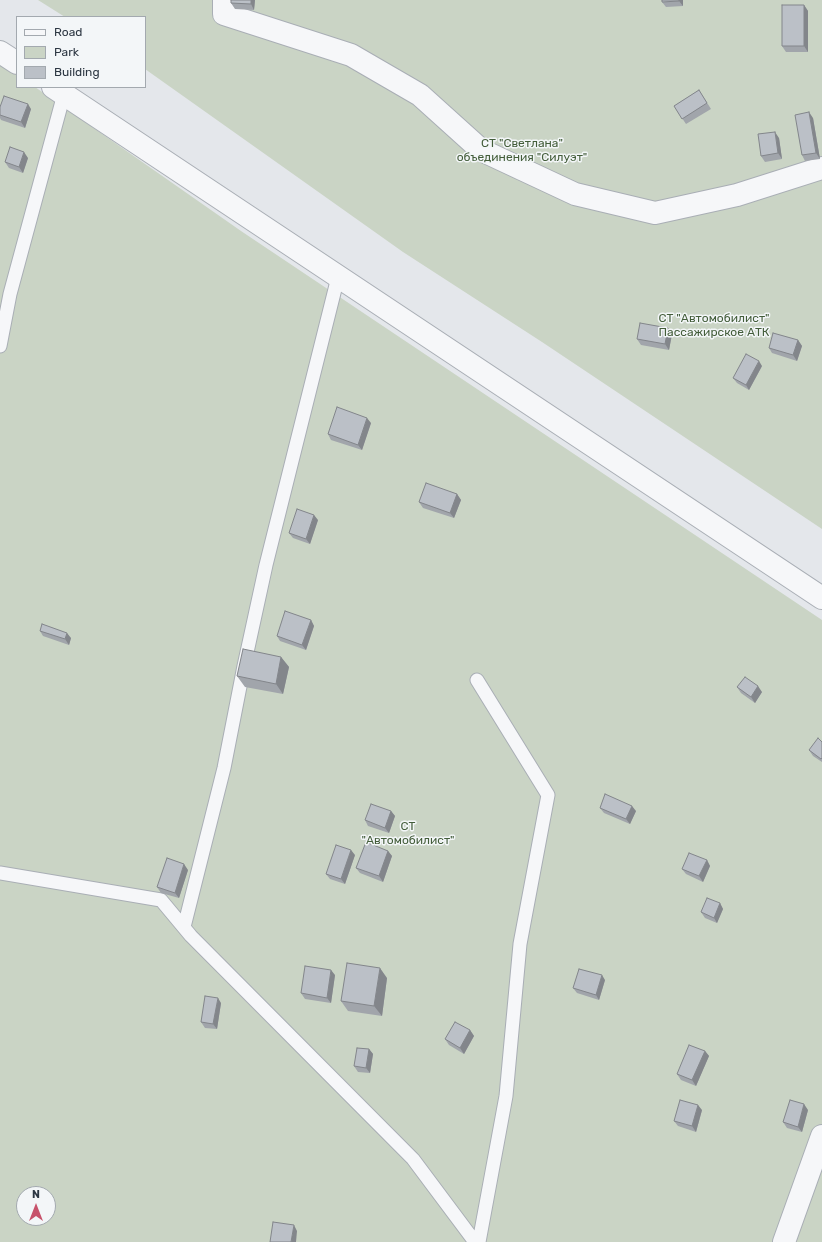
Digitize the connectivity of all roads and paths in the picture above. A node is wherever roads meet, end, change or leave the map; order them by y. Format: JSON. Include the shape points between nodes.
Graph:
{"nodes":[{"id":1,"x":224,"y":0,"type":"edge"},
{"id":2,"x":0,"y":52,"type":"edge"},
{"id":3,"x":16,"y":62,"type":"edge"},
{"id":4,"x":58,"y":91,"type":"edge"},
{"id":5,"x":822,"y":168,"type":"edge"},
{"id":6,"x":338,"y":277,"type":"junction"},
{"id":7,"x":0,"y":346,"type":"edge"},
{"id":8,"x":822,"y":598,"type":"edge"},
{"id":9,"x":477,"y":680,"type":"dead end"},
{"id":10,"x":0,"y":873,"type":"edge"},
{"id":11,"x":184,"y":927,"type":"junction"},
{"id":12,"x":822,"y":1136,"type":"edge"},
{"id":13,"x":475,"y":1242,"type":"edge"},
{"id":14,"x":479,"y":1242,"type":"edge"},
{"id":15,"x":784,"y":1242,"type":"edge"}],
"edges":[{"from":1,"to":5,"type":"street","via":[[224,14],[351,55],[420,95],[481,150],[575,194],[655,213],[737,195]]},
{"from":2,"to":3,"type":"street"},
{"from":4,"to":6,"type":"street"},
{"from":4,"to":7,"type":"lane"},
{"from":6,"to":8,"type":"street"},
{"from":6,"to":11,"type":"lane","via":[[266,565],[224,768]]},
{"from":9,"to":14,"type":"lane","via":[[548,795],[520,944],[506,1096]]},
{"from":10,"to":11,"type":"lane","via":[[161,900]]},
{"from":11,"to":13,"type":"lane","via":[[413,1158]]},
{"from":12,"to":15,"type":"street"}]}
